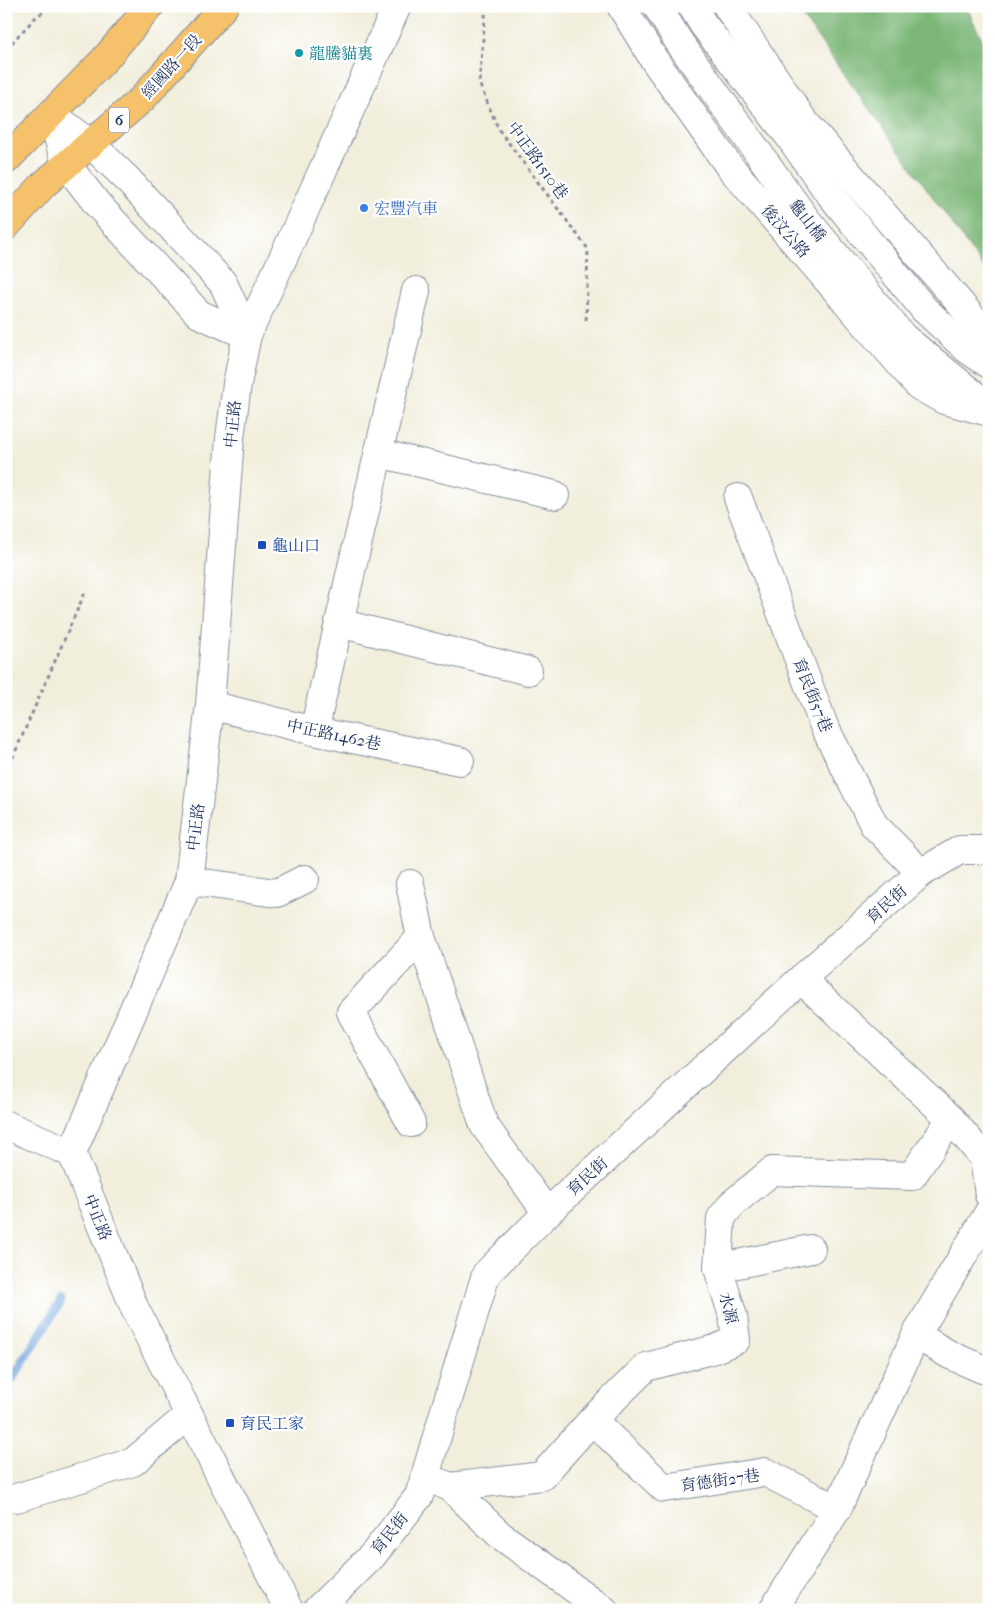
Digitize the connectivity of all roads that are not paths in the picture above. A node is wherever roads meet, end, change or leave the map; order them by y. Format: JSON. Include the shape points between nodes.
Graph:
{"nodes":[{"id":1,"x":150,"y":6,"type":"edge"},
{"id":2,"x":224,"y":6,"type":"edge"},
{"id":3,"x":397,"y":6,"type":"edge"},
{"id":4,"x":621,"y":6,"type":"edge"},
{"id":5,"x":657,"y":6,"type":"edge"},
{"id":6,"x":692,"y":6,"type":"edge"},
{"id":7,"x":727,"y":6,"type":"edge"},
{"id":8,"x":51,"y":114,"type":"junction"},
{"id":9,"x":91,"y":144,"type":"junction"},
{"id":10,"x":6,"y":160,"type":"edge"},
{"id":11,"x":66,"y":164,"type":"junction"},
{"id":12,"x":6,"y":226,"type":"edge"},
{"id":13,"x":416,"y":291,"type":"dead end"},
{"id":14,"x":247,"y":335,"type":"junction"},
{"id":15,"x":989,"y":337,"type":"edge"},
{"id":16,"x":989,"y":364,"type":"edge"},
{"id":17,"x":989,"y":407,"type":"edge"},
{"id":18,"x":989,"y":412,"type":"edge"},
{"id":19,"x":378,"y":454,"type":"junction"},
{"id":20,"x":555,"y":495,"type":"dead end"},
{"id":21,"x":738,"y":498,"type":"dead end"},
{"id":22,"x":339,"y":623,"type":"junction"},
{"id":23,"x":528,"y":671,"type":"dead end"},
{"id":24,"x":210,"y":705,"type":"junction"},
{"id":25,"x":314,"y":730,"type":"junction"},
{"id":26,"x":460,"y":761,"type":"dead end"},
{"id":27,"x":989,"y":850,"type":"edge"},
{"id":28,"x":921,"y":872,"type":"junction"},
{"id":29,"x":305,"y":879,"type":"dead end"},
{"id":30,"x":189,"y":880,"type":"junction"},
{"id":31,"x":410,"y":884,"type":"dead end"},
{"id":32,"x":421,"y":937,"type":"junction"},
{"id":33,"x":801,"y":979,"type":"junction"},
{"id":34,"x":951,"y":1119,"type":"junction"},
{"id":35,"x":411,"y":1123,"type":"dead end"},
{"id":36,"x":6,"y":1125,"type":"edge"},
{"id":37,"x":72,"y":1153,"type":"junction"},
{"id":38,"x":989,"y":1196,"type":"edge"},
{"id":39,"x":989,"y":1212,"type":"edge"},
{"id":40,"x":546,"y":1213,"type":"junction"},
{"id":41,"x":811,"y":1249,"type":"dead end"},
{"id":42,"x":718,"y":1268,"type":"junction"},
{"id":43,"x":916,"y":1335,"type":"junction"},
{"id":44,"x":989,"y":1366,"type":"edge"},
{"id":45,"x":189,"y":1415,"type":"junction"},
{"id":46,"x":592,"y":1420,"type":"junction"},
{"id":47,"x":424,"y":1476,"type":"junction"},
{"id":48,"x":450,"y":1487,"type":"junction"},
{"id":49,"x":16,"y":1498,"type":"dead end"},
{"id":50,"x":837,"y":1509,"type":"junction"},
{"id":51,"x":289,"y":1610,"type":"edge"},
{"id":52,"x":317,"y":1610,"type":"edge"},
{"id":53,"x":604,"y":1610,"type":"edge"},
{"id":54,"x":772,"y":1610,"type":"edge"}],
"edges":[{"from":1,"to":8,"type":"main road","via":[[104,60]]},
{"from":2,"to":9,"type":"main road","name":"經國路一段","number":"6","via":[[142,99]]},
{"from":3,"to":14,"type":"street","name":"中正路"},
{"from":4,"to":18,"type":"street","name":"後汶公路","via":[[655,61],[729,166],[919,386],[944,400]]},
{"from":5,"to":17,"type":"street","name":"龜山橋","via":[[679,42],[806,218],[897,330]]},
{"from":6,"to":16,"type":"street","name":"龜山橋","via":[[826,189],[924,309],[967,349]]},
{"from":7,"to":15,"type":"street","via":[[803,120]]},
{"from":8,"to":9,"type":"street"},
{"from":8,"to":10,"type":"main road"},
{"from":8,"to":11,"type":"street"},
{"from":9,"to":11,"type":"main road","name":"經國路一段","number":"6"},
{"from":9,"to":14,"type":"street","via":[[223,283]]},
{"from":11,"to":12,"type":"main road","name":"經國路一段","number":"6"},
{"from":11,"to":14,"type":"street","via":[[98,205],[199,314]]},
{"from":13,"to":19,"type":"street"},
{"from":14,"to":24,"type":"street","name":"中正路","via":[[230,438]]},
{"from":19,"to":20,"type":"street"},
{"from":19,"to":22,"type":"street"},
{"from":21,"to":28,"type":"street","name":"育民街57巷","via":[[824,726],[874,826]]},
{"from":22,"to":23,"type":"street"},
{"from":22,"to":25,"type":"street"},
{"from":24,"to":25,"type":"street","name":"中正路1462巷"},
{"from":24,"to":30,"type":"street","name":"中正路"},
{"from":25,"to":26,"type":"street","name":"中正路1462巷"},
{"from":27,"to":28,"type":"street","name":"育民街","via":[[960,850]]},
{"from":28,"to":33,"type":"street","name":"育民街"},
{"from":29,"to":30,"type":"street","via":[[277,893]]},
{"from":30,"to":37,"type":"street","name":"中正路"},
{"from":31,"to":32,"type":"street"},
{"from":32,"to":35,"type":"street","via":[[351,1012]]},
{"from":32,"to":40,"type":"street","via":[[484,1125]]},
{"from":33,"to":34,"type":"street"},
{"from":33,"to":40,"type":"street","name":"育民街"},
{"from":34,"to":38,"type":"street","via":[[984,1158]]},
{"from":34,"to":42,"type":"street","name":"水源","via":[[912,1176],[772,1171],[733,1202],[721,1218]]},
{"from":36,"to":37,"type":"street"},
{"from":37,"to":45,"type":"street","name":"中正路","via":[[135,1309]]},
{"from":39,"to":43,"type":"street"},
{"from":40,"to":47,"type":"street","name":"育民街","via":[[486,1274]]},
{"from":41,"to":42,"type":"street"},
{"from":42,"to":46,"type":"street","name":"水源","via":[[733,1316],[736,1340],[646,1367]]},
{"from":43,"to":44,"type":"street","via":[[982,1369]]},
{"from":43,"to":50,"type":"street"},
{"from":45,"to":49,"type":"street","via":[[132,1462]]},
{"from":45,"to":51,"type":"street","name":"中正路"},
{"from":46,"to":48,"type":"street","name":"水源","via":[[542,1476]]},
{"from":46,"to":50,"type":"street","name":"育德街27巷","via":[[664,1488],[766,1472]]},
{"from":47,"to":48,"type":"street"},
{"from":47,"to":52,"type":"street","name":"育民街","via":[[419,1496],[372,1555]]},
{"from":48,"to":53,"type":"street","via":[[500,1535]]},
{"from":50,"to":54,"type":"street"}]}
